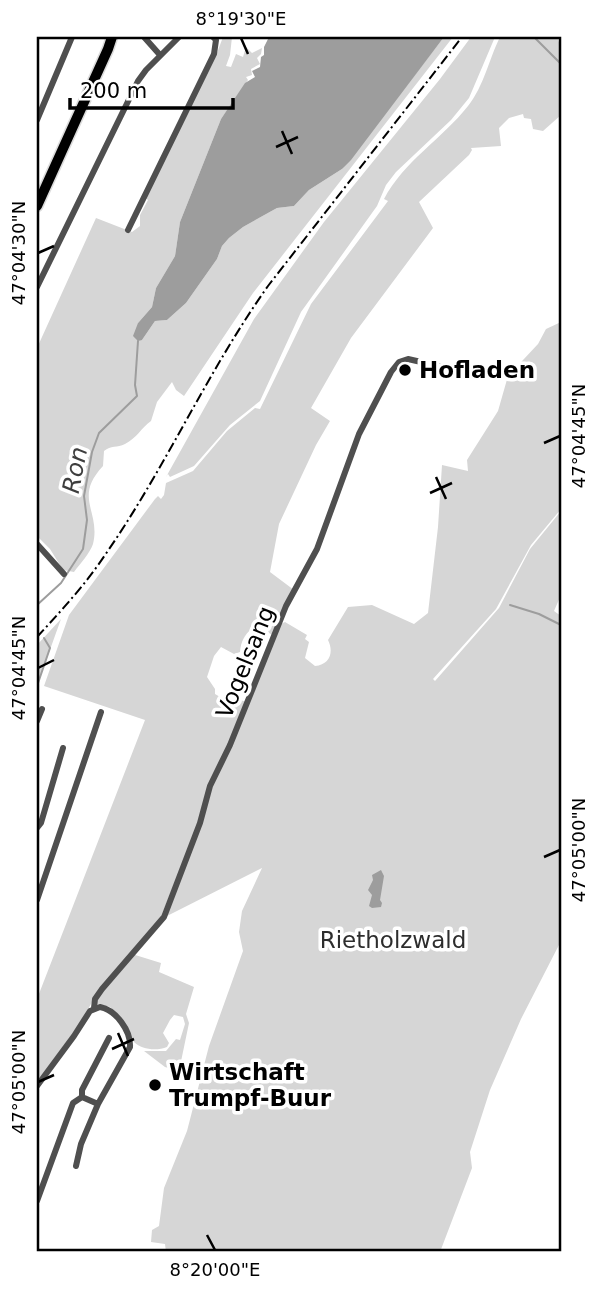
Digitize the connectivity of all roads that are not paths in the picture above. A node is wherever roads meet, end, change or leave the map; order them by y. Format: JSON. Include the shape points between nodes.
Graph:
{"nodes":[{"id":1,"x":72,"y":37,"type":"edge"},
{"id":2,"x":112,"y":37,"type":"edge"},
{"id":3,"x":118,"y":37,"type":"edge"},
{"id":4,"x":144,"y":37,"type":"edge"},
{"id":5,"x":179,"y":37,"type":"edge"},
{"id":6,"x":214,"y":37,"type":"edge"},
{"id":7,"x":108,"y":49,"type":"junction"},
{"id":8,"x":160,"y":55,"type":"junction"},
{"id":9,"x":37,"y":120,"type":"edge"},
{"id":10,"x":37,"y":206,"type":"edge"},
{"id":11,"x":128,"y":230,"type":"dead end"},
{"id":12,"x":37,"y":287,"type":"edge"},
{"id":13,"x":443,"y":367,"type":"dead end"},
{"id":14,"x":37,"y":544,"type":"edge"},
{"id":15,"x":64,"y":574,"type":"dead end"},
{"id":16,"x":42,"y":709,"type":"dead end"},
{"id":17,"x":101,"y":712,"type":"dead end"},
{"id":18,"x":37,"y":721,"type":"edge"},
{"id":19,"x":63,"y":748,"type":"dead end"},
{"id":20,"x":37,"y":828,"type":"edge"},
{"id":21,"x":37,"y":900,"type":"edge"},
{"id":22,"x":94,"y":1008,"type":"junction"},
{"id":23,"x":108,"y":1038,"type":"dead end"},
{"id":24,"x":37,"y":1086,"type":"edge"},
{"id":25,"x":82,"y":1097,"type":"junction"},
{"id":26,"x":98,"y":1104,"type":"junction"},
{"id":27,"x":76,"y":1166,"type":"dead end"},
{"id":28,"x":37,"y":1201,"type":"edge"}],
"edges":[{"from":1,"to":9,"type":"street"},
{"from":2,"to":7,"type":"main road"},
{"from":3,"to":7,"type":"main road"},
{"from":4,"to":8,"type":"street"},
{"from":5,"to":8,"type":"street"},
{"from":6,"to":11,"type":"street","via":[[214,54]]},
{"from":7,"to":10,"type":"main road"},
{"from":8,"to":12,"type":"street","via":[[138,81]]},
{"from":13,"to":22,"type":"street","name":"Vogelsang","via":[[408,359],[399,362],[387,380],[359,434],[317,549],[281,618],[210,786],[164,916],[102,989]]},
{"from":14,"to":15,"type":"street"},
{"from":16,"to":18,"type":"street"},
{"from":17,"to":21,"type":"street"},
{"from":19,"to":20,"type":"street"},
{"from":22,"to":24,"type":"street"},
{"from":22,"to":26,"type":"street","via":[[115,1014],[131,1043]]},
{"from":23,"to":25,"type":"street"},
{"from":25,"to":26,"type":"street"},
{"from":25,"to":28,"type":"street","via":[[72,1103]]},
{"from":26,"to":27,"type":"street"}]}
